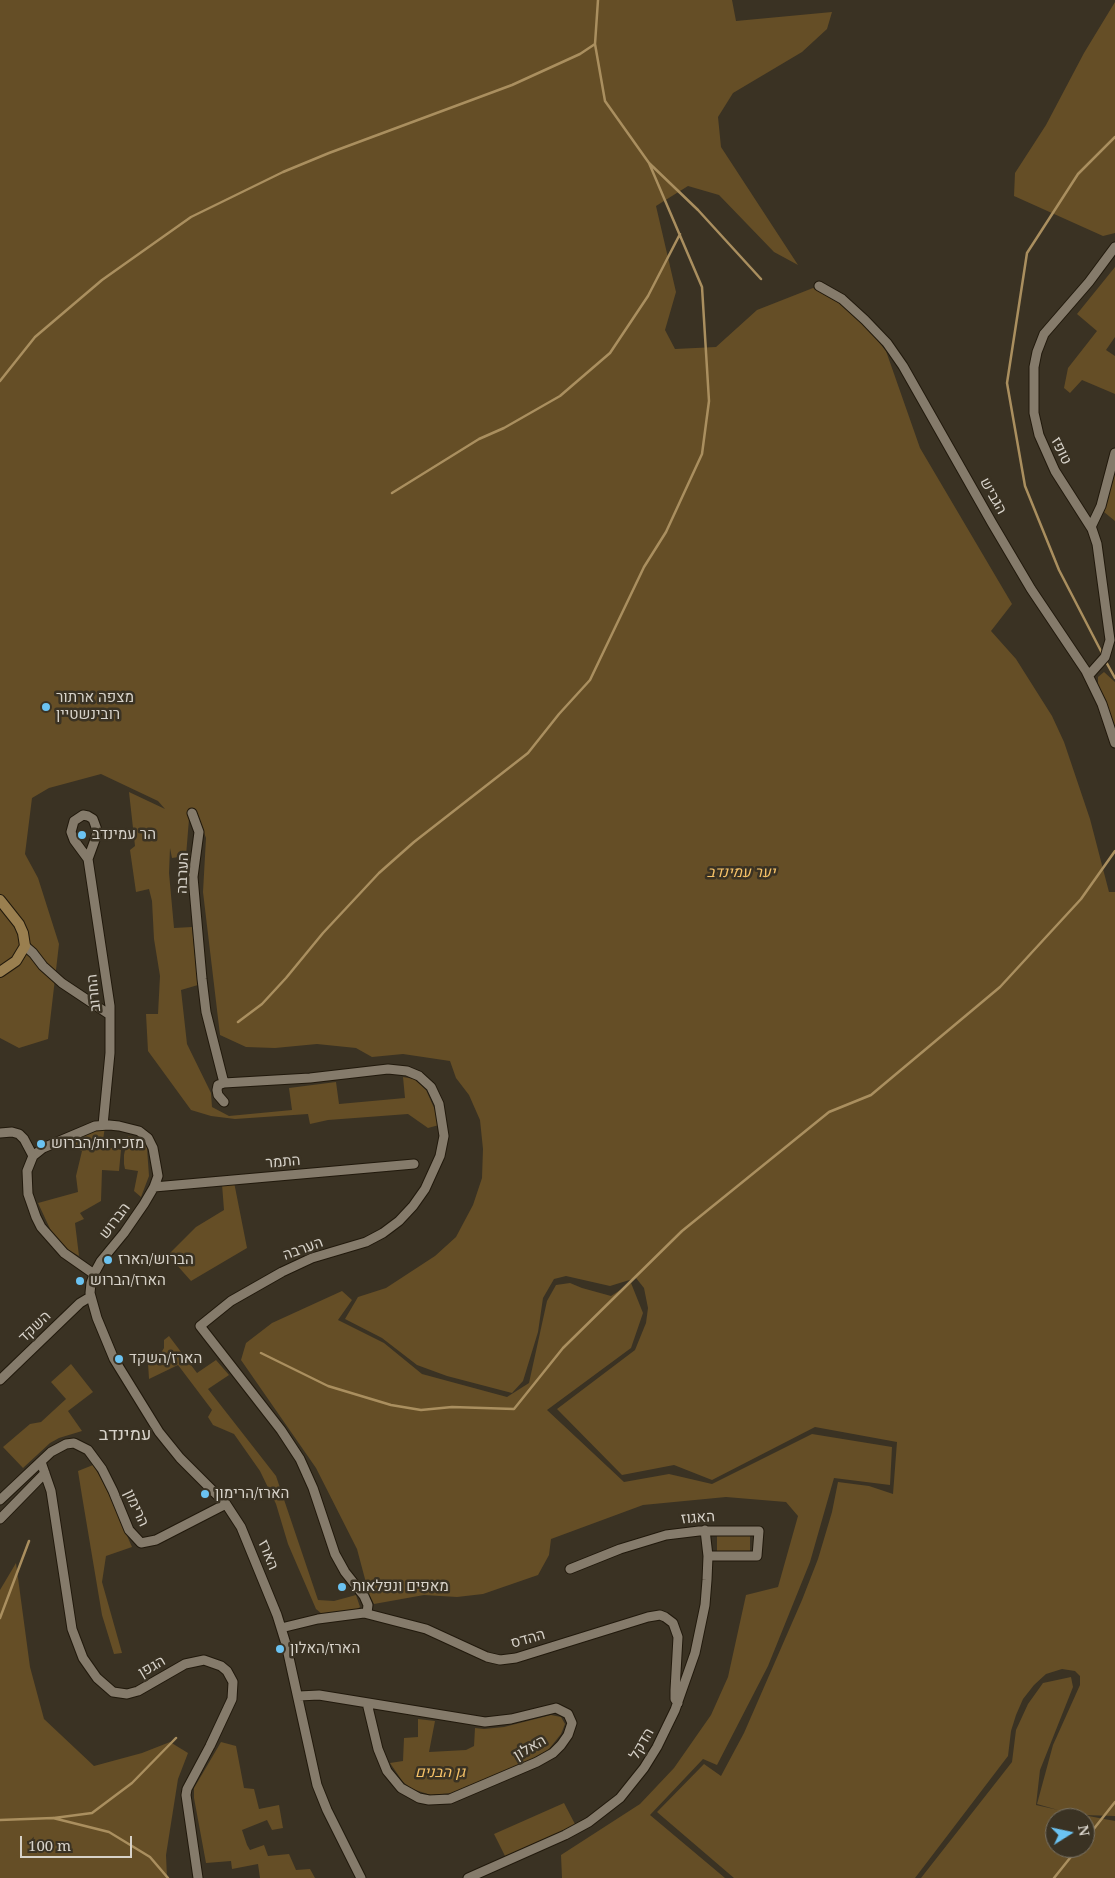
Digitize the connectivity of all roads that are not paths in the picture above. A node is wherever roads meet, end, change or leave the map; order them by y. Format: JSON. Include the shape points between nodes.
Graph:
{"nodes":[{"id":1,"x":1115,"y":247,"type":"edge"},
{"id":2,"x":819,"y":286,"type":"dead end"},
{"id":3,"x":1115,"y":453,"type":"edge"},
{"id":4,"x":1091,"y":527,"type":"junction"},
{"id":5,"x":1089,"y":675,"type":"junction"},
{"id":6,"x":1115,"y":743,"type":"edge"},
{"id":7,"x":192,"y":813,"type":"dead end"},
{"id":8,"x":88,"y":859,"type":"dead end"},
{"id":9,"x":0,"y":900,"type":"edge"},
{"id":10,"x":25,"y":946,"type":"junction"},
{"id":11,"x":0,"y":972,"type":"edge"},
{"id":12,"x":110,"y":1015,"type":"junction"},
{"id":13,"x":224,"y":1083,"type":"junction"},
{"id":14,"x":224,"y":1102,"type":"dead end"},
{"id":15,"x":103,"y":1125,"type":"junction"},
{"id":16,"x":0,"y":1133,"type":"edge"},
{"id":17,"x":33,"y":1156,"type":"junction"},
{"id":18,"x":414,"y":1164,"type":"dead end"},
{"id":19,"x":154,"y":1187,"type":"junction"},
{"id":20,"x":94,"y":1274,"type":"junction"},
{"id":21,"x":90,"y":1297,"type":"junction"},
{"id":22,"x":0,"y":1380,"type":"edge"},
{"id":23,"x":41,"y":1462,"type":"junction"},
{"id":24,"x":45,"y":1473,"type":"junction"},
{"id":25,"x":0,"y":1500,"type":"edge"},
{"id":26,"x":226,"y":1504,"type":"junction"},
{"id":27,"x":0,"y":1519,"type":"edge"},
{"id":28,"x":705,"y":1530,"type":"junction"},
{"id":29,"x":708,"y":1556,"type":"junction"},
{"id":30,"x":570,"y":1570,"type":"dead end"},
{"id":31,"x":367,"y":1614,"type":"junction"},
{"id":32,"x":282,"y":1628,"type":"junction"},
{"id":33,"x":299,"y":1696,"type":"junction"},
{"id":34,"x":367,"y":1703,"type":"junction"},
{"id":35,"x":678,"y":1703,"type":"junction"},
{"id":36,"x":198,"y":1878,"type":"edge"},
{"id":37,"x":362,"y":1878,"type":"edge"},
{"id":38,"x":468,"y":1878,"type":"edge"}],
"edges":[{"from":1,"to":4,"type":"street","name":"טופז","via":[[1044,334],[1034,367],[1034,413],[1041,442],[1055,471]]},
{"from":2,"to":5,"type":"street","name":"הגביש","via":[[842,299],[865,320],[904,366],[1027,581]]},
{"from":3,"to":4,"type":"street","via":[[1101,506]]},
{"from":4,"to":5,"type":"street","name":"טופז","via":[[1097,544],[1110,634],[1105,656]]},
{"from":5,"to":6,"type":"street","name":"הגביש"},
{"from":7,"to":13,"type":"street","name":"הערבה","via":[[199,832],[193,877],[202,980],[206,1012]]},
{"from":8,"to":12,"type":"street","name":"החרוב"},
{"from":9,"to":10,"type":"main road","via":[[19,924]]},
{"from":10,"to":11,"type":"main road","via":[[16,961]]},
{"from":10,"to":12,"type":"street","via":[[62,983]]},
{"from":12,"to":15,"type":"street","name":"החרוב"},
{"from":13,"to":14,"type":"street","name":"הערבה","via":[[216,1090]]},
{"from":13,"to":31,"type":"street","name":"הערבה","via":[[399,1070],[425,1080],[438,1104],[444,1136],[440,1156],[425,1189],[399,1221],[366,1242],[312,1258],[282,1272],[231,1301],[200,1326],[300,1459],[314,1488],[336,1554],[366,1599]]},
{"from":15,"to":17,"type":"street","name":"הברוש","via":[[44,1148]]},
{"from":15,"to":19,"type":"street","name":"הברוש","via":[[140,1131],[148,1138],[158,1172]]},
{"from":16,"to":17,"type":"street","via":[[19,1134]]},
{"from":17,"to":20,"type":"street","via":[[26,1180],[41,1227],[55,1245]]},
{"from":18,"to":19,"type":"street","name":"התמר"},
{"from":19,"to":20,"type":"street","name":"הברוש"},
{"from":20,"to":21,"type":"street","name":"הארז"},
{"from":21,"to":22,"type":"street","name":"השקד"},
{"from":21,"to":26,"type":"street","name":"הארז","via":[[114,1359],[152,1421],[176,1454]]},
{"from":23,"to":24,"type":"street","name":"הגפן"},
{"from":23,"to":25,"type":"street"},
{"from":23,"to":26,"type":"street","name":"הרימון","via":[[66,1444],[74,1443],[88,1450],[107,1479],[129,1530],[141,1543],[156,1540]]},
{"from":24,"to":27,"type":"street"},
{"from":24,"to":36,"type":"street","name":"הגפן","via":[[72,1629],[83,1658],[97,1678],[113,1692],[127,1694],[138,1692],[185,1664],[204,1660],[221,1666],[233,1682],[232,1699],[187,1789]]},
{"from":26,"to":32,"type":"street","name":"הארז","via":[[241,1526]]},
{"from":28,"to":29,"type":"street","name":"הדקל"},
{"from":28,"to":29,"type":"street","name":"האגוז","via":[[759,1531],[757,1556]]},
{"from":28,"to":30,"type":"street","name":"האגוז","via":[[643,1541]]},
{"from":29,"to":35,"type":"street","name":"הדקל","via":[[700,1629]]},
{"from":31,"to":32,"type":"street","name":"ההדס","via":[[318,1619]]},
{"from":31,"to":35,"type":"street","name":"ההדס","via":[[426,1629],[500,1660],[516,1658],[648,1617],[665,1616],[673,1622],[678,1637],[675,1699]]},
{"from":32,"to":33,"type":"street","name":"הארז"},
{"from":33,"to":34,"type":"street","name":"האלון","via":[[319,1694]]},
{"from":33,"to":37,"type":"street","name":"הארז","via":[[317,1785]]},
{"from":34,"to":34,"type":"street","name":"האלון","via":[[488,1722],[556,1708],[568,1714],[572,1726],[562,1745],[537,1762],[455,1798],[429,1800],[409,1794],[387,1771]]},
{"from":35,"to":38,"type":"street","name":"הדקל","via":[[644,1768],[610,1806],[578,1829]]}]}
